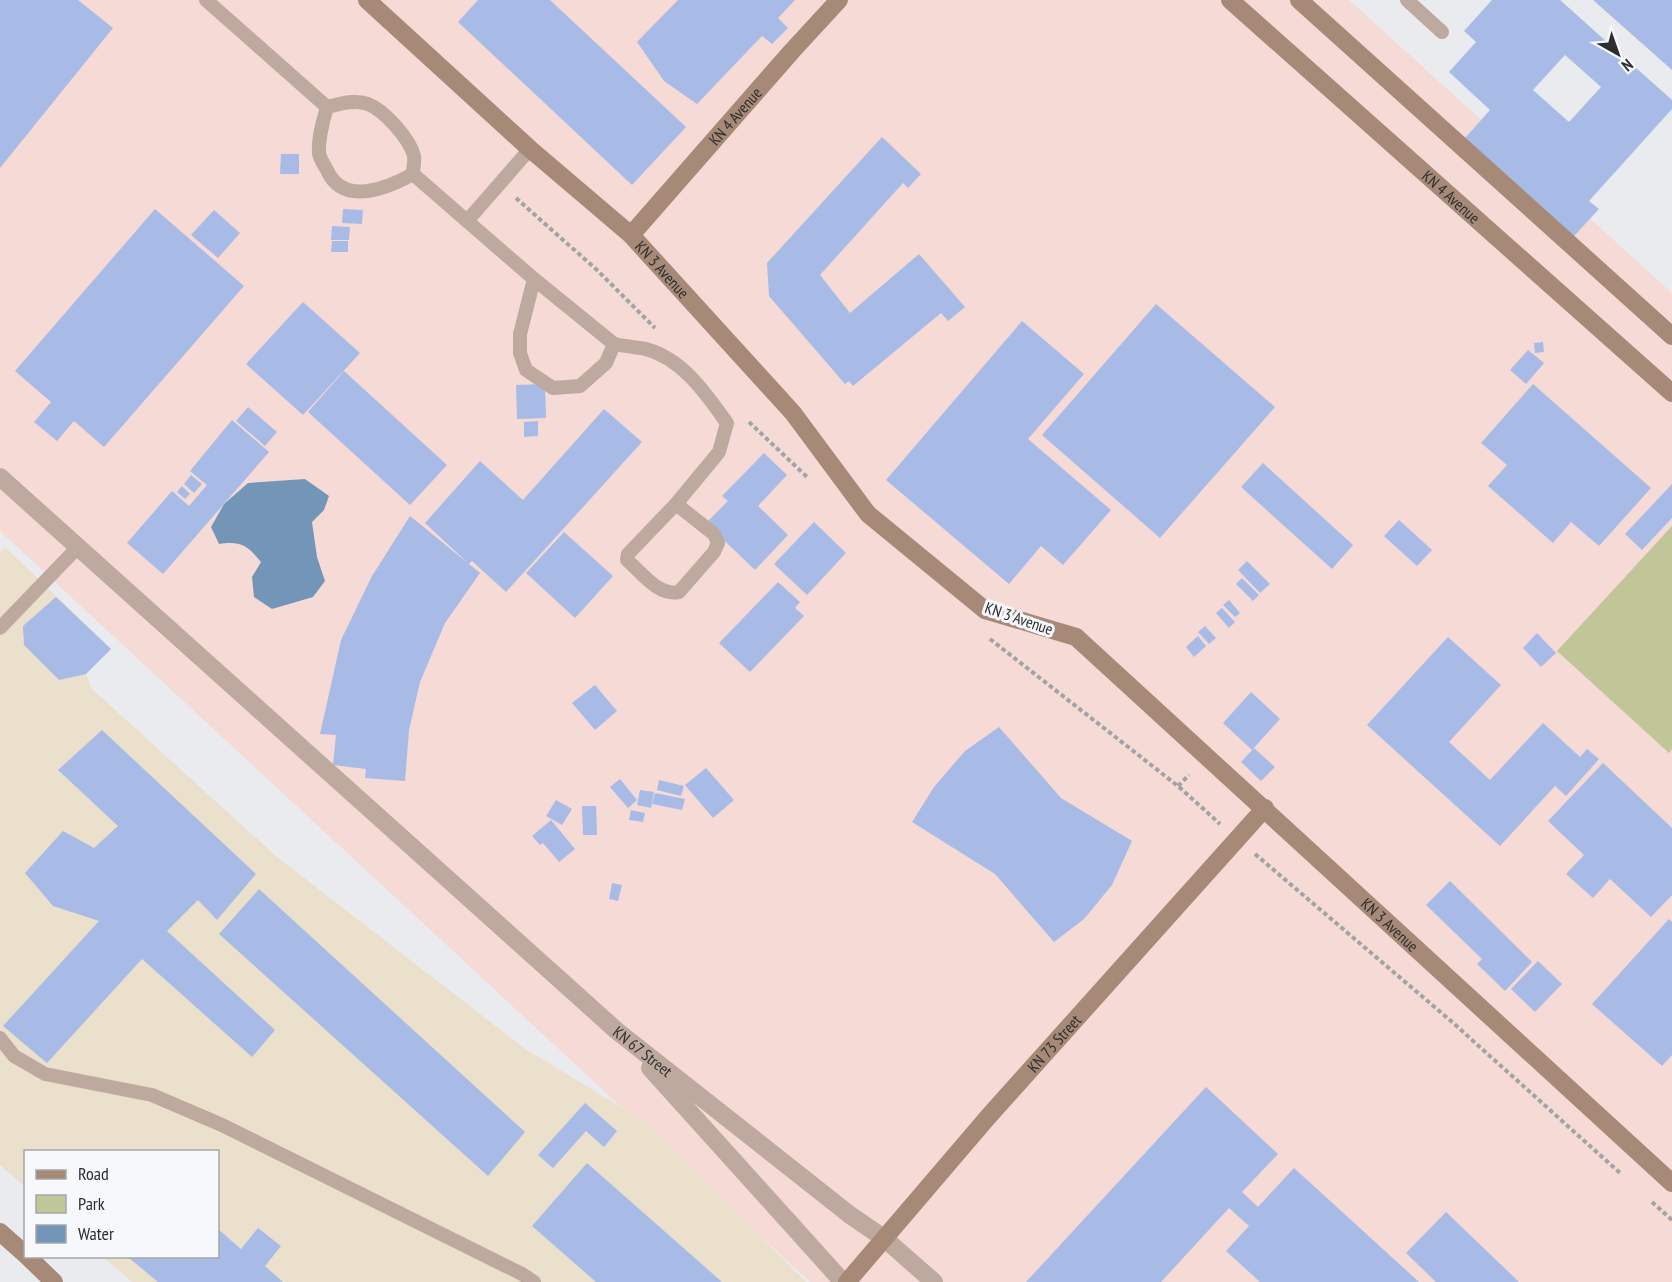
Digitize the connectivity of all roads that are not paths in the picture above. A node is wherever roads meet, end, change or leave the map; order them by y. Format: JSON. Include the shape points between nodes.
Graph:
{"nodes":[{"id":1,"x":206,"y":0,"type":"edge"},
{"id":2,"x":367,"y":0,"type":"edge"},
{"id":3,"x":839,"y":0,"type":"edge"},
{"id":4,"x":1230,"y":0,"type":"edge"},
{"id":5,"x":1299,"y":0,"type":"edge"},
{"id":6,"x":1407,"y":0,"type":"edge"},
{"id":7,"x":1442,"y":32,"type":"dead end"},
{"id":8,"x":327,"y":107,"type":"junction"},
{"id":9,"x":530,"y":149,"type":"junction"},
{"id":10,"x":413,"y":174,"type":"junction"},
{"id":11,"x":466,"y":221,"type":"junction"},
{"id":12,"x":631,"y":235,"type":"junction"},
{"id":13,"x":534,"y":279,"type":"junction"},
{"id":14,"x":1672,"y":336,"type":"edge"},
{"id":15,"x":614,"y":344,"type":"junction"},
{"id":16,"x":1672,"y":393,"type":"edge"},
{"id":17,"x":0,"y":477,"type":"edge"},
{"id":18,"x":676,"y":504,"type":"junction"},
{"id":19,"x":78,"y":547,"type":"junction"},
{"id":20,"x":0,"y":628,"type":"edge"},
{"id":21,"x":1265,"y":808,"type":"junction"},
{"id":22,"x":617,"y":1031,"type":"junction"},
{"id":23,"x":0,"y":1038,"type":"edge"},
{"id":24,"x":1672,"y":1183,"type":"edge"},
{"id":25,"x":0,"y":1232,"type":"edge"},
{"id":26,"x":885,"y":1239,"type":"junction"},
{"id":27,"x":24,"y":1254,"type":"edge"},
{"id":28,"x":28,"y":1258,"type":"edge"},
{"id":29,"x":54,"y":1282,"type":"edge"},
{"id":30,"x":534,"y":1282,"type":"edge"},
{"id":31,"x":845,"y":1282,"type":"edge"},
{"id":32,"x":934,"y":1282,"type":"edge"}],
"edges":[{"from":1,"to":8,"type":"lane"},
{"from":2,"to":9,"type":"street","name":"KN 3 Avenue"},
{"from":3,"to":12,"type":"street","name":"KN 4 Avenue"},
{"from":4,"to":16,"type":"street","name":"KN 4 Avenue"},
{"from":5,"to":14,"type":"street"},
{"from":6,"to":7,"type":"lane"},
{"from":8,"to":10,"type":"lane","via":[[368,104],[388,117],[414,154]]},
{"from":8,"to":10,"type":"lane","via":[[319,154],[330,177],[345,190],[362,192],[390,186]]},
{"from":9,"to":11,"type":"lane"},
{"from":9,"to":12,"type":"street","name":"KN 3 Avenue"},
{"from":10,"to":11,"type":"lane"},
{"from":11,"to":13,"type":"lane"},
{"from":12,"to":21,"type":"street","name":"KN 3 Avenue","via":[[793,413],[868,514],[985,610],[1076,637]]},
{"from":13,"to":15,"type":"lane"},
{"from":13,"to":15,"type":"lane","via":[[520,334],[520,353],[526,370],[553,388],[580,386],[606,363]]},
{"from":15,"to":18,"type":"lane","via":[[648,350],[674,362],[698,385],[727,423],[719,452]]},
{"from":17,"to":19,"type":"street"},
{"from":18,"to":18,"type":"lane","via":[[714,534],[718,543],[679,592],[671,594],[662,591],[627,560],[628,554]]},
{"from":19,"to":20,"type":"lane"},
{"from":19,"to":22,"type":"street"},
{"from":21,"to":24,"type":"street","name":"KN 3 Avenue"},
{"from":21,"to":26,"type":"street","name":"KN 73 Street","via":[[988,1117]]},
{"from":22,"to":26,"type":"street","name":"KN 67 Street","via":[[840,1208]]},
{"from":22,"to":31,"type":"street","name":"KN 67 Street"},
{"from":23,"to":30,"type":"lane","via":[[14,1056],[45,1074],[152,1095],[222,1125]]},
{"from":25,"to":27,"type":"street"},
{"from":26,"to":31,"type":"street","name":"KN 73 Street"},
{"from":26,"to":32,"type":"street","name":"KN 67 Street"},
{"from":28,"to":29,"type":"street"}]}
